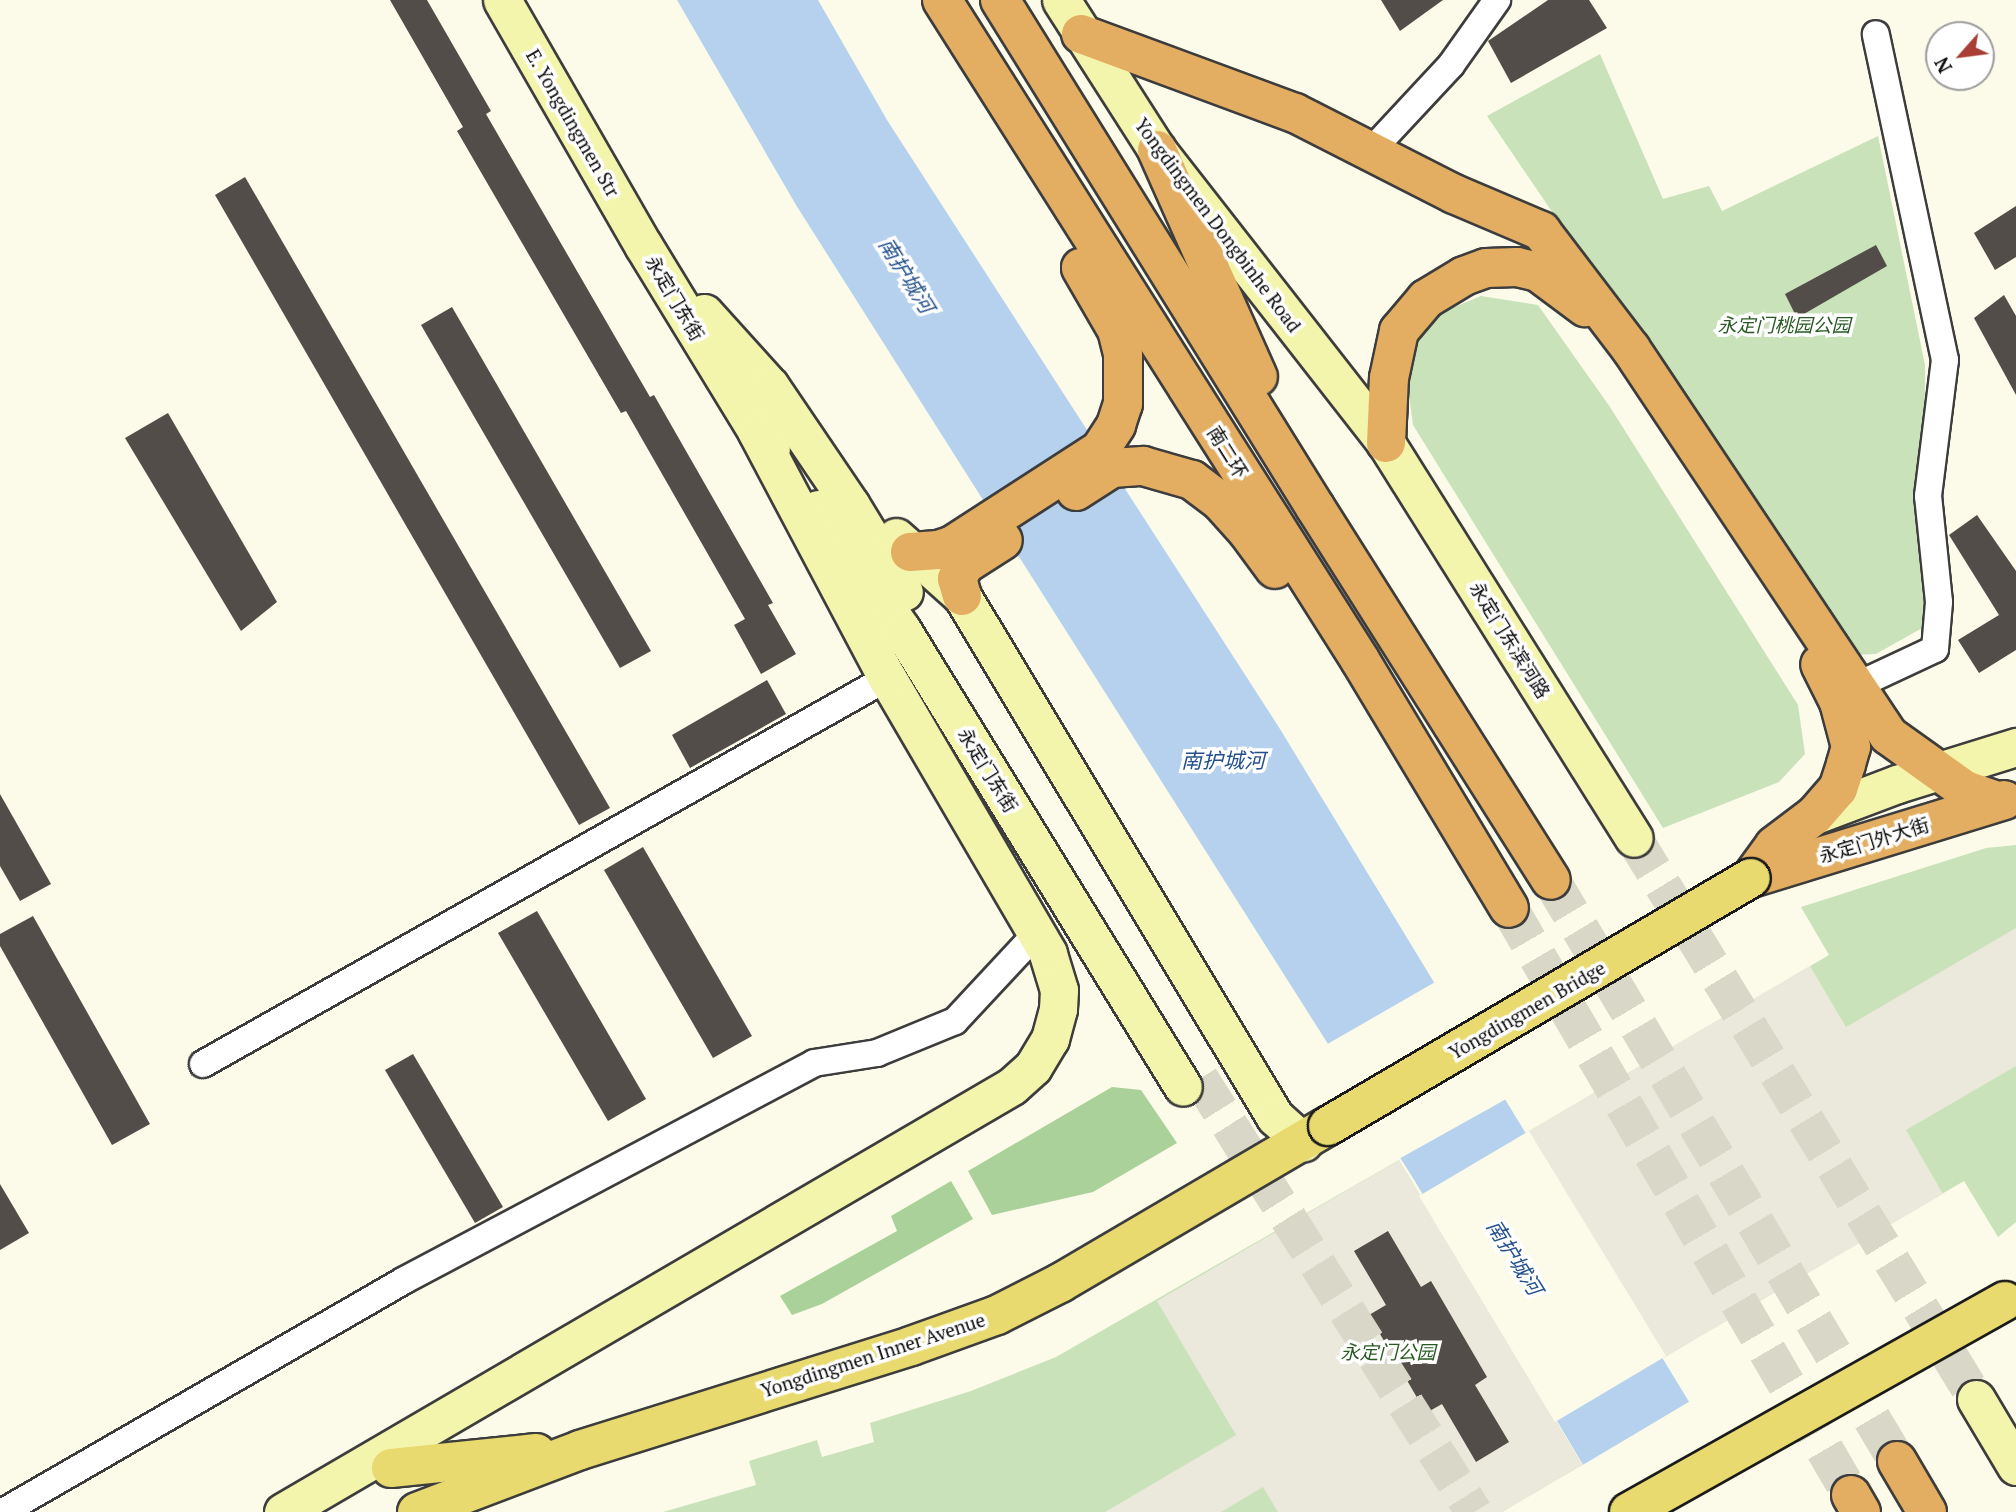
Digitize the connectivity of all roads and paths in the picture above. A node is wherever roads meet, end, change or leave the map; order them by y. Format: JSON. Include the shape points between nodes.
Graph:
{"nodes":[{"id":1,"x":502,"y":0,"type":"edge"},
{"id":2,"x":942,"y":0,"type":"edge"},
{"id":3,"x":1000,"y":0,"type":"edge"},
{"id":4,"x":1061,"y":0,"type":"edge"},
{"id":5,"x":1497,"y":0,"type":"edge"},
{"id":6,"x":1081,"y":34,"type":"junction"},
{"id":7,"x":1876,"y":34,"type":"dead end"},
{"id":8,"x":998,"y":89,"type":"junction"},
{"id":9,"x":1157,"y":150,"type":"junction"},
{"id":10,"x":1370,"y":152,"type":"junction"},
{"id":11,"x":643,"y":246,"type":"junction"},
{"id":12,"x":757,"y":432,"type":"junction"},
{"id":13,"x":1386,"y":443,"type":"junction"},
{"id":14,"x":850,"y":504,"type":"junction"},
{"id":15,"x":1315,"y":507,"type":"junction"},
{"id":16,"x":910,"y":552,"type":"junction"},
{"id":17,"x":960,"y":569,"type":"junction"},
{"id":18,"x":1360,"y":660,"type":"junction"},
{"id":19,"x":887,"y":678,"type":"junction"},
{"id":20,"x":1858,"y":685,"type":"junction"},
{"id":21,"x":2016,"y":747,"type":"edge"},
{"id":22,"x":1936,"y":772,"type":"junction"},
{"id":23,"x":2006,"y":800,"type":"edge"},
{"id":24,"x":1815,"y":815,"type":"junction"},
{"id":25,"x":1634,"y":838,"type":"tunnel mouth"},
{"id":26,"x":1751,"y":878,"type":"junction"},
{"id":27,"x":1551,"y":880,"type":"tunnel mouth"},
{"id":28,"x":1509,"y":908,"type":"tunnel mouth"},
{"id":29,"x":1037,"y":933,"type":"junction"},
{"id":30,"x":203,"y":1064,"type":"dead end"},
{"id":31,"x":1315,"y":1134,"type":"junction"},
{"id":32,"x":2012,"y":1297,"type":"edge"},
{"id":33,"x":1976,"y":1399,"type":"tunnel mouth"},
{"id":34,"x":580,"y":1450,"type":"junction"},
{"id":35,"x":1897,"y":1461,"type":"tunnel mouth"},
{"id":36,"x":2016,"y":1466,"type":"edge"},
{"id":37,"x":391,"y":1468,"type":"joint"},
{"id":38,"x":287,"y":1510,"type":"edge"},
{"id":39,"x":2,"y":1512,"type":"edge"},
{"id":40,"x":417,"y":1512,"type":"edge"},
{"id":41,"x":1629,"y":1512,"type":"edge"},
{"id":42,"x":1927,"y":1512,"type":"edge"}],
"edges":[{"from":1,"to":11,"type":"street","name":"E. Yongdingmen Str"},
{"from":2,"to":8,"type":"highway","name":"南二环"},
{"from":3,"to":15,"type":"highway"},
{"from":4,"to":6,"type":"street","name":"Yongdingmen Dongbinhe Road"},
{"from":5,"to":10,"type":"street","via":[[1451,65]]},
{"from":6,"to":9,"type":"street","name":"Yongdingmen Dongbinhe Road"},
{"from":6,"to":10,"type":"highway","via":[[1295,113]]},
{"from":7,"to":20,"type":"street","via":[[1945,360],[1928,496],[1939,602],[1935,649]]},
{"from":8,"to":17,"type":"highway","via":[[1047,213],[1117,330],[1125,377],[1123,404],[1100,450]]},
{"from":8,"to":18,"type":"highway","name":"南二环"},
{"from":9,"to":13,"type":"street","name":"Yongdingmen Dongbinhe Road"},
{"from":9,"to":15,"type":"highway"},
{"from":10,"to":20,"type":"highway","via":[[1541,231],[1631,349]]},
{"from":11,"to":12,"type":"street","name":"永定门东街"},
{"from":11,"to":14,"type":"street","name":"永定门东街","via":[[770,386]]},
{"from":12,"to":14,"type":"street","name":"永定门东街","via":[[824,517],[902,630],[1191,1082]]},
{"from":12,"to":19,"type":"street"},
{"from":13,"to":24,"type":"highway","via":[[1389,378],[1399,331],[1426,299],[1486,268],[1517,267],[1538,272],[1587,308],[1816,656],[1839,702],[1851,747],[1838,789]]},
{"from":13,"to":25,"type":"street","name":"永定门东滨河路"},
{"from":14,"to":16,"type":"street","via":[[884,525]]},
{"from":15,"to":27,"type":"highway"},
{"from":16,"to":17,"type":"street"},
{"from":16,"to":17,"type":"highway","via":[[937,550]]},
{"from":17,"to":18,"type":"highway","via":[[1112,468],[1143,466],[1167,471],[1192,480],[1220,501],[1294,597]]},
{"from":17,"to":31,"type":"street","via":[[1275,1118]]},
{"from":18,"to":28,"type":"highway","name":"南二环"},
{"from":19,"to":29,"type":"street"},
{"from":19,"to":30,"type":"street"},
{"from":20,"to":22,"type":"highway","via":[[1888,735]]},
{"from":21,"to":22,"type":"street"},
{"from":22,"to":23,"type":"highway","via":[[1965,790]]},
{"from":22,"to":24,"type":"street"},
{"from":23,"to":26,"type":"highway","name":"永定门外大街"},
{"from":24,"to":26,"type":"highway","via":[[1774,846]]},
{"from":26,"to":31,"type":"main road","name":"Yongdingmen Bridge","bridge":true},
{"from":29,"to":38,"type":"street","via":[[1056,975],[1058,1009],[1045,1049],[1023,1078]]},
{"from":29,"to":39,"type":"street","via":[[955,1021],[877,1053],[814,1063],[403,1282]]},
{"from":31,"to":34,"type":"main road","name":"Yongdingmen Inner Avenue","via":[[1060,1283],[996,1315]]},
{"from":32,"to":41,"type":"main road","bridge":true},
{"from":33,"to":36,"type":"street"},
{"from":34,"to":37,"type":"main road"},
{"from":34,"to":40,"type":"main road","name":"Yongdingmen Inner Avenue"},
{"from":35,"to":42,"type":"highway"},
{"from":37,"to":38,"type":"street"}]}
